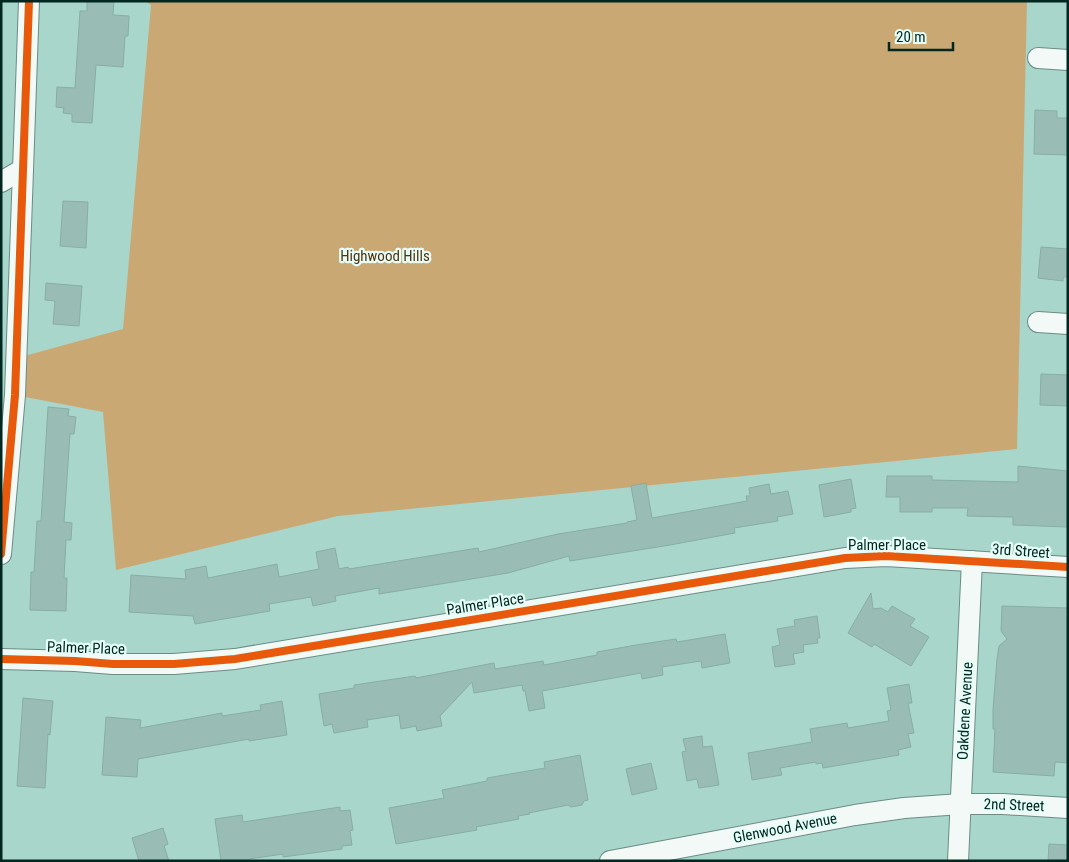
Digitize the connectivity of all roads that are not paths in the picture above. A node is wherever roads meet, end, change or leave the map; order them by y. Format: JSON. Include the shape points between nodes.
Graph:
{"nodes":[{"id":1,"x":29,"y":1,"type":"edge"},
{"id":2,"x":1038,"y":58,"type":"dead end"},
{"id":3,"x":1068,"y":60,"type":"edge"},
{"id":4,"x":23,"y":169,"type":"junction"},
{"id":5,"x":1,"y":182,"type":"edge"},
{"id":6,"x":1038,"y":322,"type":"dead end"},
{"id":7,"x":1068,"y":324,"type":"edge"},
{"id":8,"x":1,"y":554,"type":"edge"},
{"id":9,"x":972,"y":561,"type":"junction"},
{"id":10,"x":1068,"y":567,"type":"edge"},
{"id":11,"x":1,"y":659,"type":"edge"},
{"id":12,"x":961,"y":804,"type":"junction"},
{"id":13,"x":1068,"y":808,"type":"edge"},
{"id":14,"x":612,"y":861,"type":"edge"},
{"id":15,"x":958,"y":861,"type":"edge"}],
"edges":[{"from":1,"to":4,"type":"street"},
{"from":2,"to":3,"type":"street"},
{"from":4,"to":5,"type":"street"},
{"from":4,"to":8,"type":"street","via":[[15,395]]},
{"from":6,"to":7,"type":"street"},
{"from":9,"to":10,"type":"street","name":"3rd Street"},
{"from":9,"to":11,"type":"street","name":"Palmer Place","via":[[886,556],[845,558],[235,659],[113,664]]},
{"from":9,"to":12,"type":"street","name":"Oakdene Avenue"},
{"from":12,"to":13,"type":"street","name":"2nd Street"},
{"from":12,"to":14,"type":"street","name":"Glenwood Avenue","via":[[855,815]]},
{"from":12,"to":15,"type":"street","name":"Oakdene Avenue"}]}
